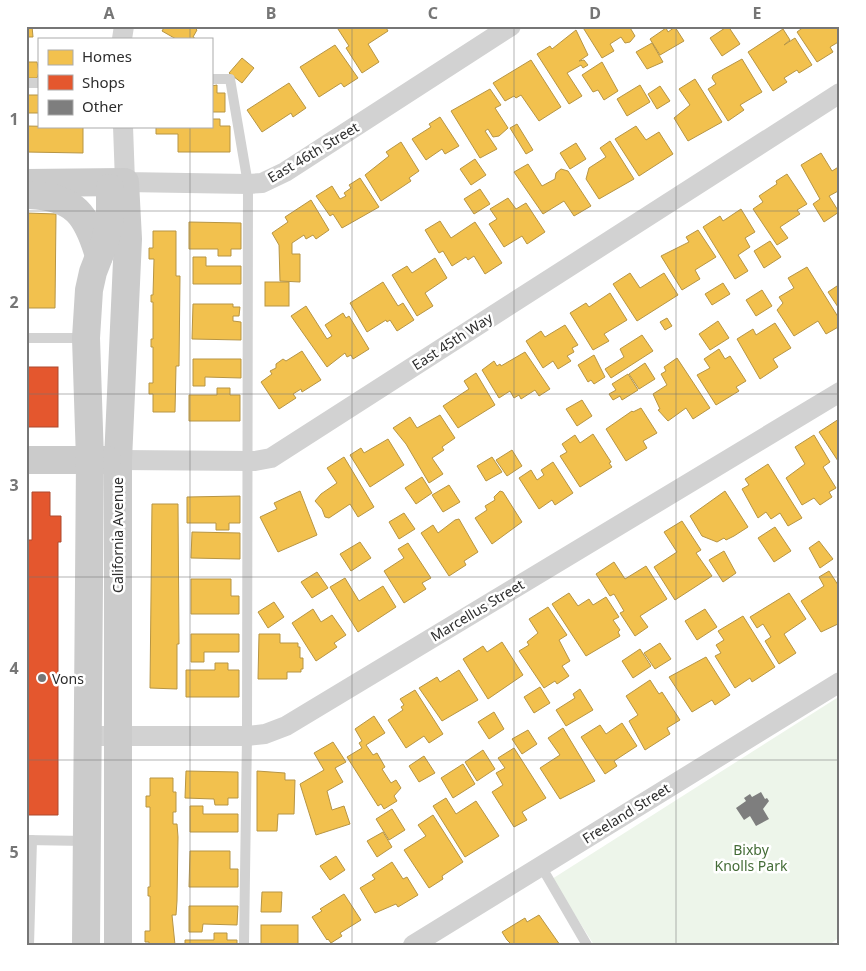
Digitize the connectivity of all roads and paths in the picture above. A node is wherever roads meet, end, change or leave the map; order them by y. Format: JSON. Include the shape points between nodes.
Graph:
{"nodes":[{"id":1,"x":511,"y":26,"type":"edge"},
{"id":2,"x":212,"y":78,"type":"edge"},
{"id":3,"x":840,"y":93,"type":"edge"},
{"id":4,"x":123,"y":128,"type":"edge"},
{"id":5,"x":118,"y":182,"type":"junction"},
{"id":6,"x":26,"y":183,"type":"edge"},
{"id":7,"x":248,"y":184,"type":"junction"},
{"id":8,"x":26,"y":195,"type":"edge"},
{"id":9,"x":99,"y":256,"type":"junction"},
{"id":10,"x":26,"y":338,"type":"edge"},
{"id":11,"x":86,"y":338,"type":"junction"},
{"id":12,"x":840,"y":392,"type":"edge"},
{"id":13,"x":26,"y":460,"type":"edge"},
{"id":14,"x":90,"y":460,"type":"junction"},
{"id":15,"x":118,"y":460,"type":"junction"},
{"id":16,"x":248,"y":461,"type":"junction"},
{"id":17,"x":840,"y":682,"type":"edge"},
{"id":18,"x":88,"y":736,"type":"junction"},
{"id":19,"x":116,"y":736,"type":"junction"},
{"id":20,"x":247,"y":736,"type":"junction"},
{"id":21,"x":29,"y":840,"type":"edge"},
{"id":22,"x":87,"y":841,"type":"junction"},
{"id":23,"x":541,"y":866,"type":"junction"},
{"id":24,"x":29,"y":945,"type":"edge"},
{"id":25,"x":86,"y":945,"type":"edge"},
{"id":26,"x":118,"y":945,"type":"edge"},
{"id":27,"x":244,"y":945,"type":"edge"},
{"id":28,"x":413,"y":945,"type":"edge"},
{"id":29,"x":587,"y":945,"type":"edge"}],
"edges":[{"from":1,"to":7,"type":"street","name":"East 46th Street","via":[[285,172],[262,183]]},
{"from":2,"to":7,"type":"lane","via":[[230,79]]},
{"from":3,"to":16,"type":"street","name":"East 45th Way","via":[[271,458]]},
{"from":4,"to":5,"type":"street","name":"California Avenue"},
{"from":5,"to":6,"type":"street","name":"East 46th Street"},
{"from":5,"to":7,"type":"street","name":"East 46th Street"},
{"from":5,"to":9,"type":"street","name":"California Avenue"},
{"from":5,"to":15,"type":"street","name":"California Avenue","via":[[128,239]]},
{"from":7,"to":16,"type":"lane"},
{"from":8,"to":9,"type":"street","via":[[50,196],[70,204],[89,228]]},
{"from":9,"to":11,"type":"street","name":"California Avenue","via":[[89,290]]},
{"from":10,"to":11,"type":"lane"},
{"from":11,"to":14,"type":"street","name":"California Avenue"},
{"from":12,"to":20,"type":"street","name":"Marcellus Street","via":[[286,726],[265,734]]},
{"from":13,"to":14,"type":"street","name":"East 45th Way"},
{"from":14,"to":15,"type":"street","name":"East 45th Way"},
{"from":14,"to":18,"type":"street","name":"California Avenue"},
{"from":15,"to":16,"type":"street","name":"East 45th Way"},
{"from":15,"to":19,"type":"street","name":"California Avenue"},
{"from":16,"to":20,"type":"lane"},
{"from":17,"to":23,"type":"street","name":"Freeland Street"},
{"from":18,"to":19,"type":"street","name":"Marcellus Street"},
{"from":18,"to":22,"type":"street","name":"California Avenue"},
{"from":19,"to":20,"type":"street","name":"Marcellus Street"},
{"from":19,"to":26,"type":"street","name":"California Avenue"},
{"from":20,"to":27,"type":"lane"},
{"from":21,"to":22,"type":"lane"},
{"from":21,"to":24,"type":"lane"},
{"from":22,"to":25,"type":"street","name":"California Avenue"},
{"from":23,"to":28,"type":"street","name":"Freeland Street"},
{"from":23,"to":29,"type":"lane"}]}
